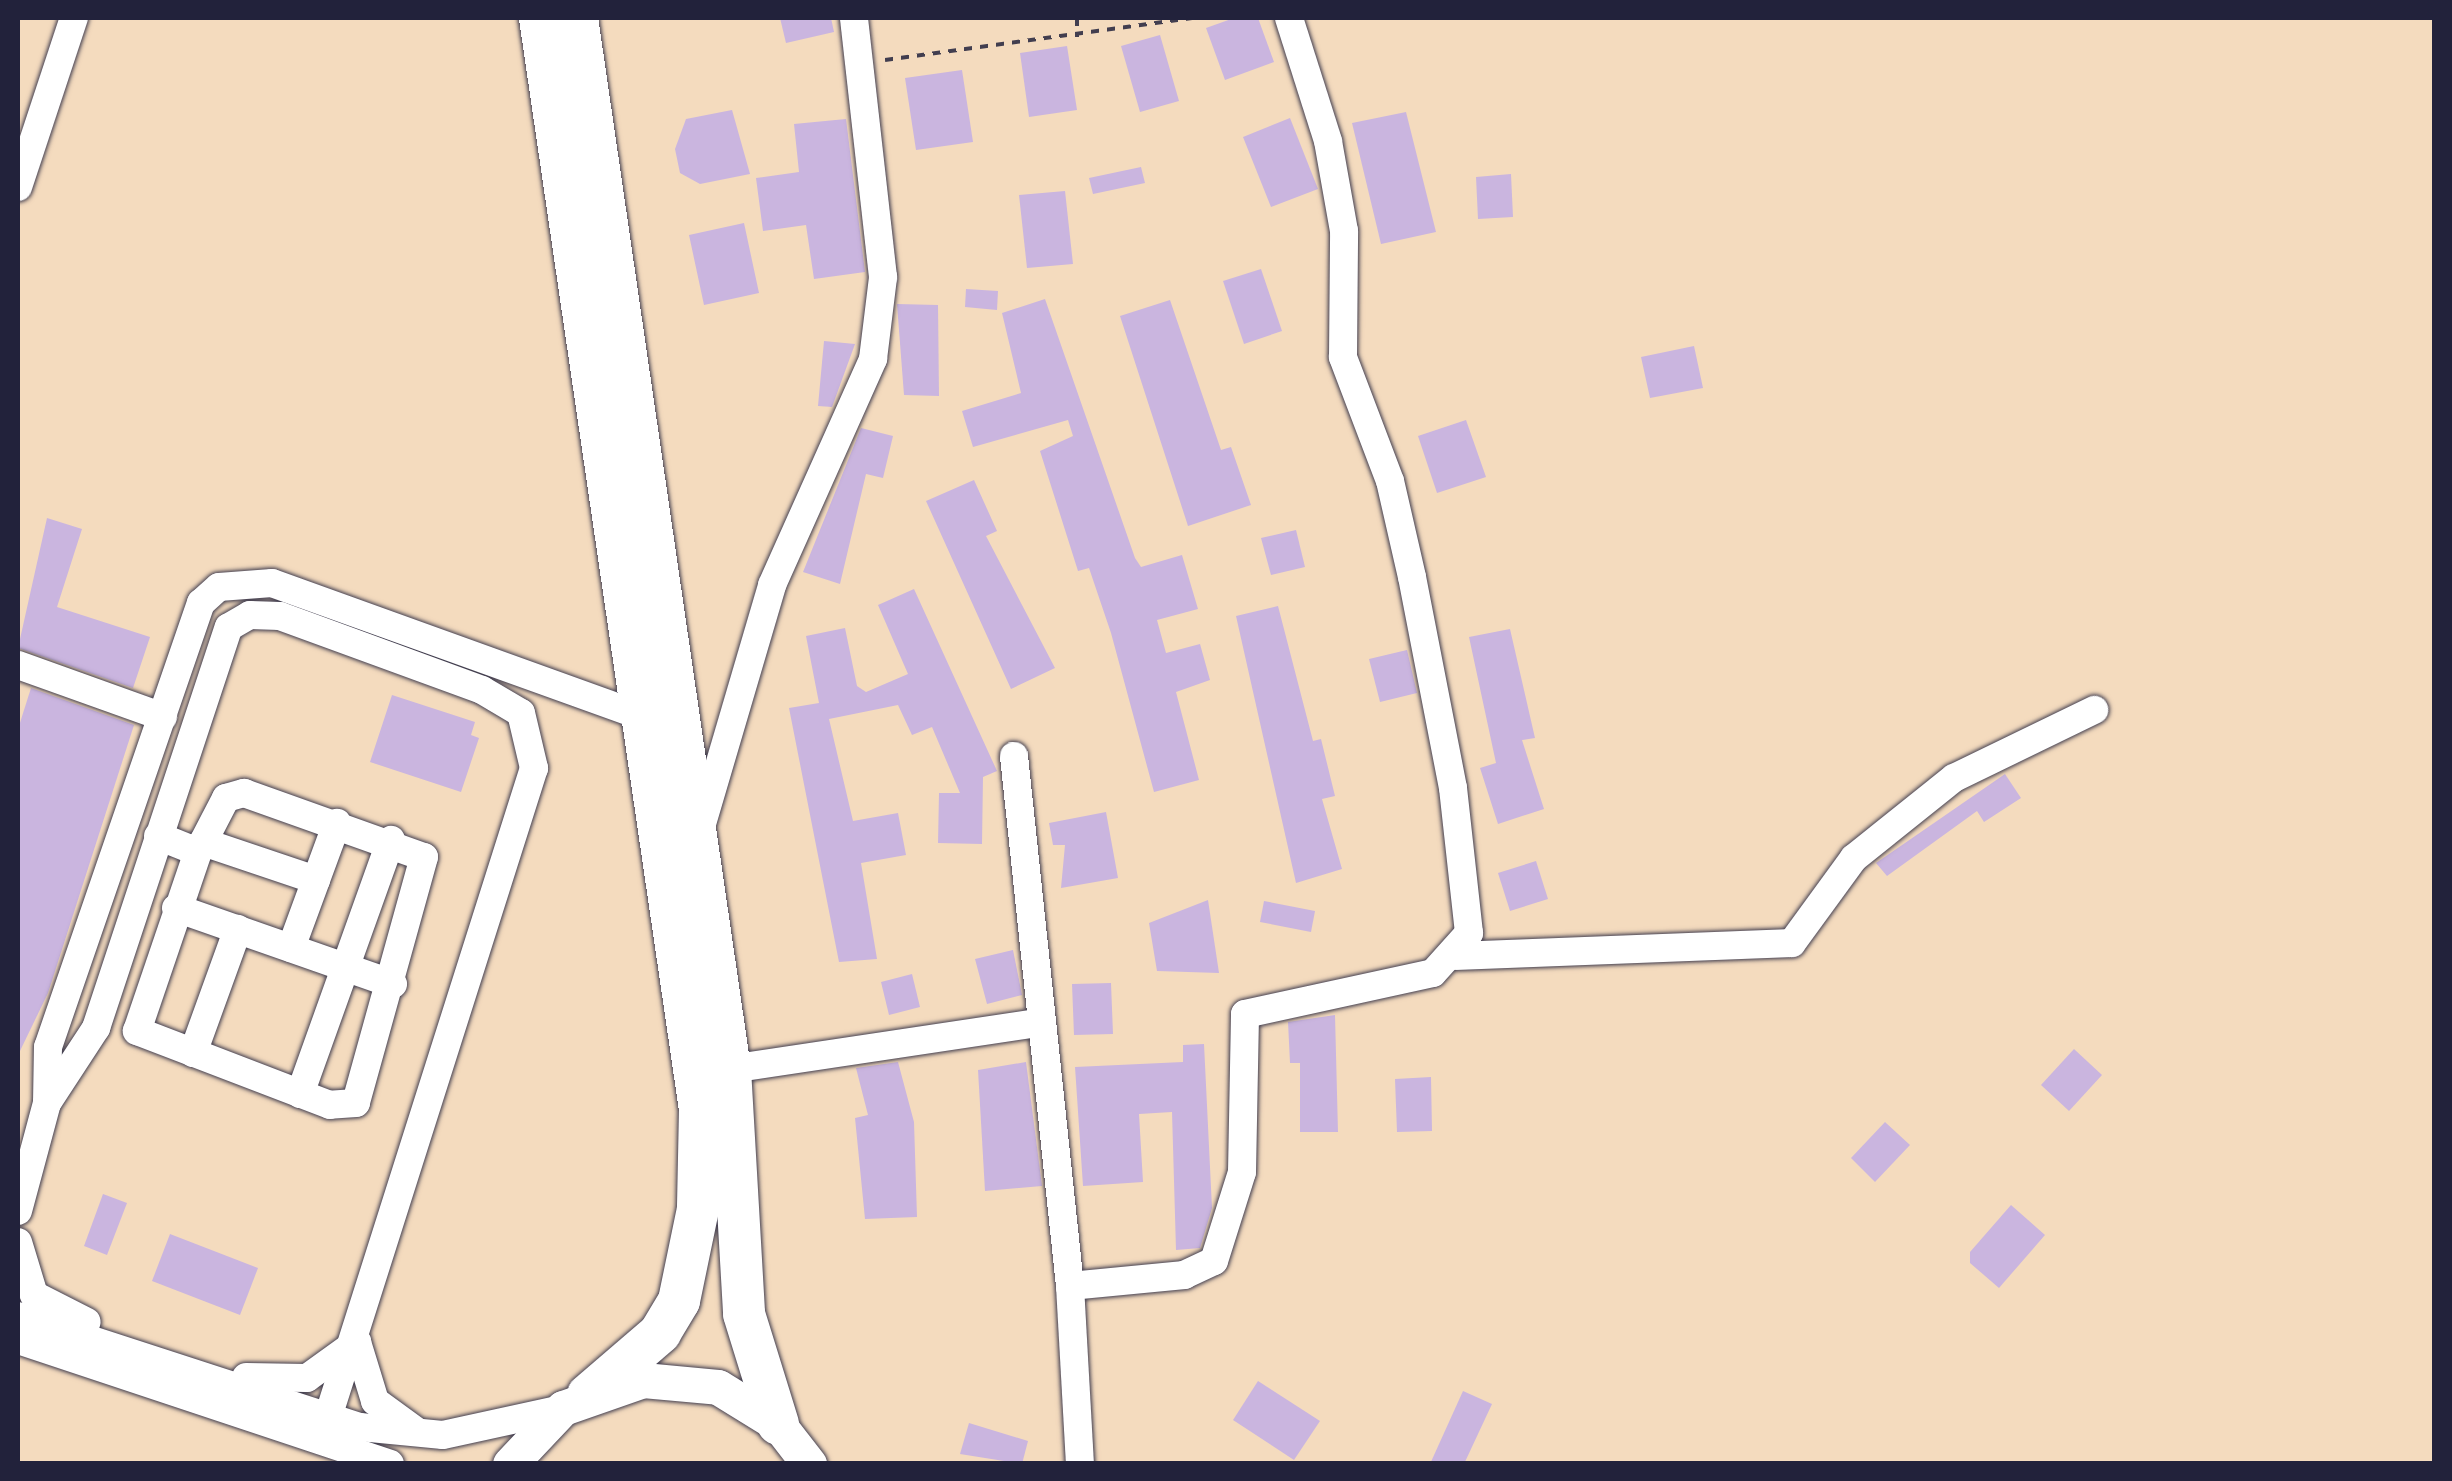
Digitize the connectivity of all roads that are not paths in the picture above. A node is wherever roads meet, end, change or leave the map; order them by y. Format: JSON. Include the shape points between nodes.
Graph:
{"nodes":[{"id":1,"x":74,"y":18,"type":"edge"},
{"id":2,"x":540,"y":18,"type":"edge"},
{"id":3,"x":577,"y":18,"type":"edge"},
{"id":4,"x":854,"y":18,"type":"edge"},
{"id":5,"x":1289,"y":18,"type":"edge"},
{"id":6,"x":18,"y":187,"type":"edge"},
{"id":7,"x":18,"y":664,"type":"edge"},
{"id":8,"x":541,"y":679,"type":"junction"},
{"id":9,"x":2094,"y":710,"type":"dead end"},
{"id":10,"x":521,"y":714,"type":"junction"},
{"id":11,"x":163,"y":717,"type":"junction"},
{"id":12,"x":645,"y":717,"type":"junction"},
{"id":13,"x":1014,"y":756,"type":"dead end"},
{"id":14,"x":337,"y":823,"type":"junction"},
{"id":15,"x":699,"y":833,"type":"junction"},
{"id":16,"x":158,"y":836,"type":"junction"},
{"id":17,"x":391,"y":840,"type":"junction"},
{"id":18,"x":200,"y":847,"type":"junction"},
{"id":19,"x":316,"y":880,"type":"junction"},
{"id":20,"x":176,"y":908,"type":"junction"},
{"id":21,"x":238,"y":929,"type":"junction"},
{"id":22,"x":291,"y":948,"type":"junction"},
{"id":23,"x":1456,"y":956,"type":"junction"},
{"id":24,"x":348,"y":967,"type":"junction"},
{"id":25,"x":393,"y":984,"type":"junction"},
{"id":26,"x":1038,"y":1022,"type":"junction"},
{"id":27,"x":194,"y":1054,"type":"junction"},
{"id":28,"x":730,"y":1069,"type":"junction"},
{"id":29,"x":300,"y":1094,"type":"junction"},
{"id":30,"x":48,"y":1102,"type":"junction"},
{"id":31,"x":18,"y":1211,"type":"edge"},
{"id":32,"x":18,"y":1242,"type":"edge"},
{"id":33,"x":1070,"y":1286,"type":"junction"},
{"id":34,"x":18,"y":1316,"type":"edge"},
{"id":35,"x":18,"y":1340,"type":"edge"},
{"id":36,"x":357,"y":1342,"type":"junction"},
{"id":37,"x":576,"y":1402,"type":"junction"},
{"id":38,"x":327,"y":1420,"type":"junction"},
{"id":39,"x":778,"y":1424,"type":"junction"},
{"id":40,"x":417,"y":1432,"type":"junction"},
{"id":41,"x":390,"y":1464,"type":"edge"},
{"id":42,"x":510,"y":1464,"type":"edge"},
{"id":43,"x":808,"y":1464,"type":"edge"},
{"id":44,"x":1080,"y":1464,"type":"edge"}],
"edges":[{"from":1,"to":6,"type":"street"},
{"from":2,"to":12,"type":"highway"},
{"from":3,"to":15,"type":"highway"},
{"from":4,"to":15,"type":"street","via":[[883,278],[872,359],[772,585]]},
{"from":5,"to":23,"type":"street","via":[[1328,141],[1344,231],[1349,386],[1390,481],[1453,788],[1468,887],[1468,933]]},
{"from":7,"to":11,"type":"street"},
{"from":8,"to":10,"type":"street"},
{"from":8,"to":11,"type":"street","via":[[272,583],[243,582],[200,602]]},
{"from":8,"to":12,"type":"street"},
{"from":9,"to":23,"type":"street","via":[[1954,778],[1854,858],[1792,943]]},
{"from":10,"to":16,"type":"street","via":[[417,665],[280,616],[250,615],[215,650]]},
{"from":10,"to":36,"type":"street","via":[[534,768]]},
{"from":11,"to":30,"type":"street","via":[[48,1047]]},
{"from":12,"to":37,"type":"highway","via":[[698,1070],[698,1209],[679,1301],[660,1333]]},
{"from":13,"to":26,"type":"street"},
{"from":14,"to":17,"type":"street"},
{"from":14,"to":18,"type":"street","via":[[235,793]]},
{"from":14,"to":19,"type":"street"},
{"from":15,"to":28,"type":"highway"},
{"from":16,"to":18,"type":"street"},
{"from":16,"to":30,"type":"street","via":[[96,1028]]},
{"from":17,"to":24,"type":"street"},
{"from":17,"to":25,"type":"street","via":[[416,848],[427,869]]},
{"from":18,"to":19,"type":"street"},
{"from":18,"to":20,"type":"street"},
{"from":19,"to":22,"type":"street"},
{"from":20,"to":21,"type":"street"},
{"from":20,"to":27,"type":"street","via":[[136,1026]]},
{"from":21,"to":22,"type":"street"},
{"from":21,"to":27,"type":"street"},
{"from":22,"to":24,"type":"street"},
{"from":23,"to":33,"type":"street","via":[[1433,973],[1368,992],[1246,1014],[1242,1172],[1214,1261],[1184,1275]]},
{"from":24,"to":25,"type":"street"},
{"from":24,"to":29,"type":"street"},
{"from":25,"to":29,"type":"street","via":[[356,1103]]},
{"from":26,"to":28,"type":"street"},
{"from":26,"to":33,"type":"street"},
{"from":27,"to":29,"type":"street"},
{"from":28,"to":39,"type":"highway","via":[[744,1314]]},
{"from":30,"to":31,"type":"street"},
{"from":32,"to":36,"type":"street","via":[[34,1295],[60,1312],[240,1375],[307,1378]]},
{"from":33,"to":44,"type":"street"},
{"from":34,"to":38,"type":"street"},
{"from":35,"to":41,"type":"street"},
{"from":36,"to":38,"type":"street"},
{"from":36,"to":40,"type":"street","via":[[375,1401]]},
{"from":37,"to":39,"type":"main road","via":[[680,1380],[718,1387]]},
{"from":37,"to":40,"type":"street","via":[[496,1428]]},
{"from":37,"to":42,"type":"main road"},
{"from":38,"to":40,"type":"street"},
{"from":39,"to":43,"type":"main road"}]}
